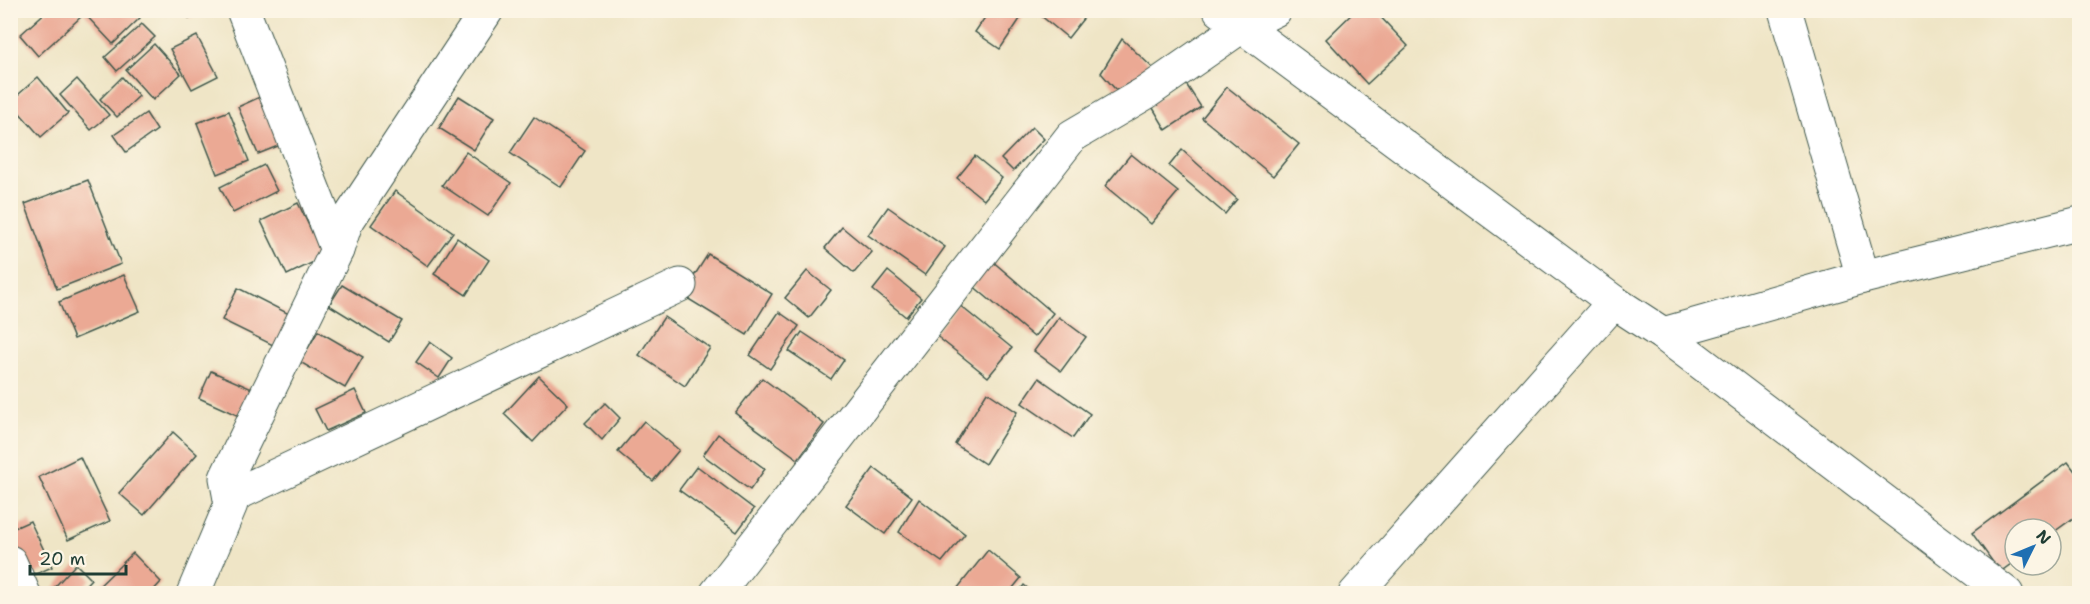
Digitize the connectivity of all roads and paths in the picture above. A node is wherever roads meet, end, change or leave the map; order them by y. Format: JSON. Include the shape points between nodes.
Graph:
{"nodes":[{"id":1,"x":243,"y":10,"type":"edge"},
{"id":2,"x":488,"y":10,"type":"edge"},
{"id":3,"x":1275,"y":10,"type":"edge"},
{"id":4,"x":1785,"y":10,"type":"edge"},
{"id":5,"x":1231,"y":18,"type":"edge"},
{"id":6,"x":2079,"y":223,"type":"edge"},
{"id":7,"x":337,"y":250,"type":"junction"},
{"id":8,"x":1863,"y":277,"type":"junction"},
{"id":9,"x":680,"y":285,"type":"dead end"},
{"id":10,"x":1614,"y":302,"type":"junction"},
{"id":11,"x":1663,"y":334,"type":"junction"},
{"id":12,"x":230,"y":497,"type":"junction"},
{"id":13,"x":10,"y":562,"type":"edge"},
{"id":14,"x":24,"y":594,"type":"edge"},
{"id":15,"x":193,"y":594,"type":"edge"},
{"id":16,"x":716,"y":594,"type":"edge"},
{"id":17,"x":1355,"y":594,"type":"edge"},
{"id":18,"x":2007,"y":594,"type":"edge"}],
"edges":[{"from":1,"to":7,"type":"street"},
{"from":2,"to":7,"type":"street","via":[[345,223]]},
{"from":3,"to":5,"type":"street"},
{"from":4,"to":8,"type":"street"},
{"from":5,"to":10,"type":"street"},
{"from":5,"to":16,"type":"street","via":[[1147,92],[1072,136]]},
{"from":6,"to":8,"type":"street"},
{"from":7,"to":12,"type":"street","via":[[226,478]]},
{"from":8,"to":11,"type":"street"},
{"from":9,"to":12,"type":"street"},
{"from":10,"to":11,"type":"street"},
{"from":10,"to":17,"type":"street"},
{"from":11,"to":18,"type":"street"},
{"from":12,"to":15,"type":"street","via":[[231,504]]},
{"from":13,"to":14,"type":"street"}]}
